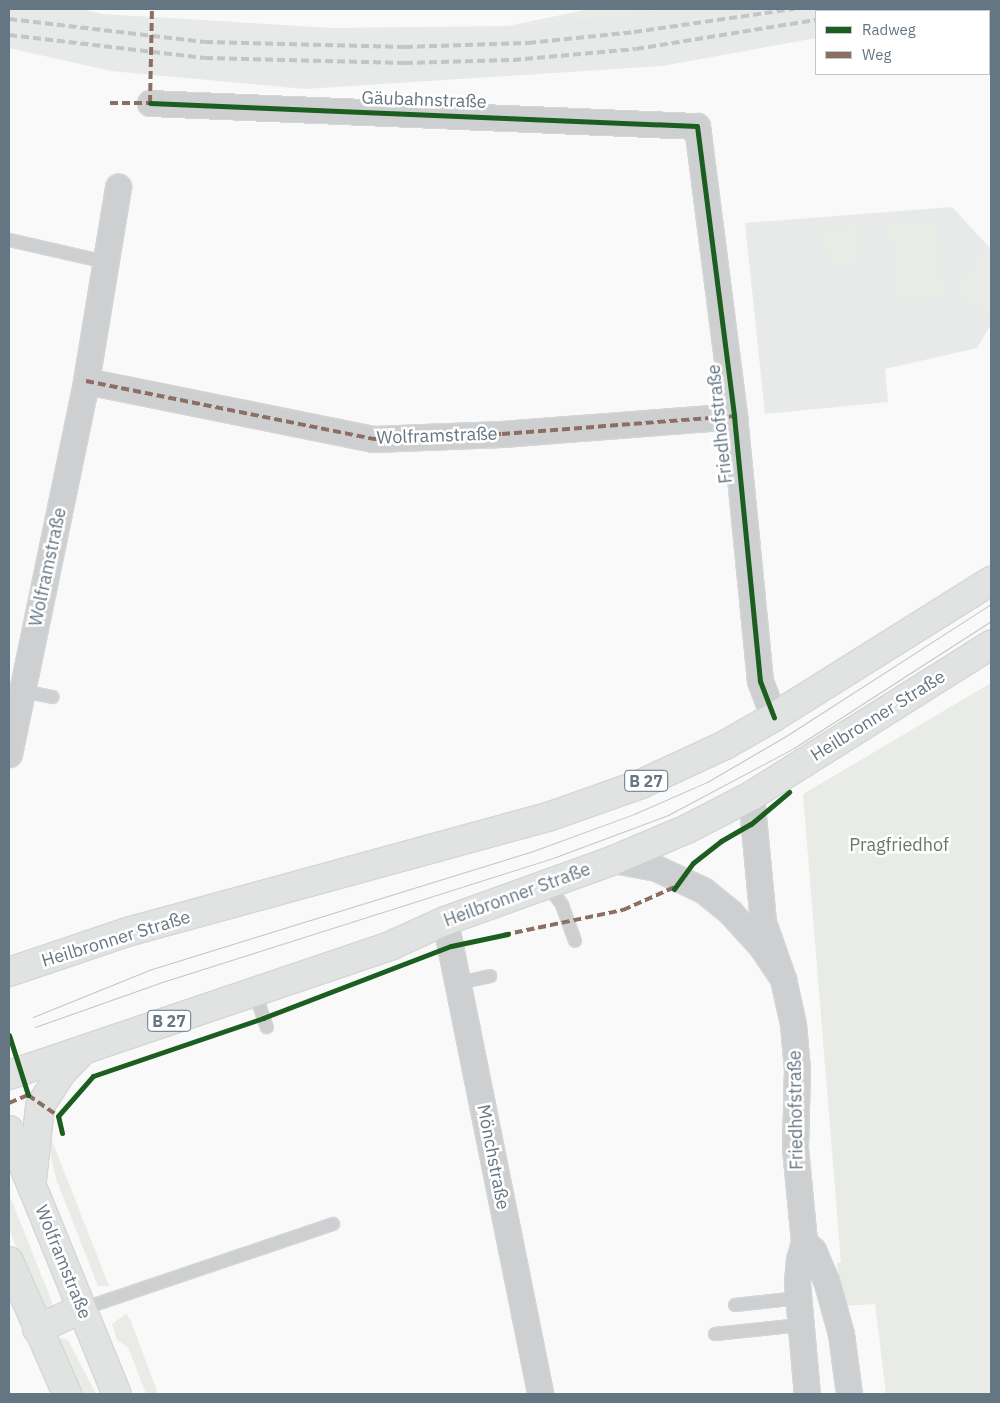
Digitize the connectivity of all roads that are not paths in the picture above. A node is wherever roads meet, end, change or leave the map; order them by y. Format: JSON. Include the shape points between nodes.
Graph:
{"nodes":[{"id":1,"x":150,"y":103,"type":"dead end"},
{"id":2,"x":697,"y":126,"type":"joint"},
{"id":3,"x":118,"y":187,"type":"dead end"},
{"id":4,"x":9,"y":240,"type":"edge"},
{"id":5,"x":106,"y":262,"type":"junction"},
{"id":6,"x":86,"y":381,"type":"junction"},
{"id":7,"x":734,"y":416,"type":"junction"},
{"id":8,"x":991,"y":581,"type":"edge"},
{"id":9,"x":991,"y":644,"type":"edge"},
{"id":10,"x":22,"y":691,"type":"junction"},
{"id":11,"x":52,"y":697,"type":"dead end"},
{"id":12,"x":774,"y":717,"type":"junction"},
{"id":13,"x":9,"y":754,"type":"edge"},
{"id":14,"x":751,"y":796,"type":"junction"},
{"id":15,"x":614,"y":860,"type":"junction"},
{"id":16,"x":547,"y":884,"type":"junction"},
{"id":17,"x":445,"y":921,"type":"junction"},
{"id":18,"x":575,"y":942,"type":"dead end"},
{"id":19,"x":9,"y":972,"type":"edge"},
{"id":20,"x":490,"y":976,"type":"dead end"},
{"id":21,"x":783,"y":979,"type":"junction"},
{"id":22,"x":458,"y":983,"type":"junction"},
{"id":23,"x":254,"y":993,"type":"junction"},
{"id":24,"x":267,"y":1027,"type":"dead end"},
{"id":25,"x":84,"y":1050,"type":"junction"},
{"id":26,"x":9,"y":1075,"type":"edge"},
{"id":27,"x":9,"y":1130,"type":"edge"},
{"id":28,"x":31,"y":1184,"type":"junction"},
{"id":29,"x":333,"y":1224,"type":"dead end"},
{"id":30,"x":804,"y":1242,"type":"junction"},
{"id":31,"x":9,"y":1261,"type":"edge"},
{"id":32,"x":799,"y":1298,"type":"junction"},
{"id":33,"x":735,"y":1305,"type":"dead end"},
{"id":34,"x":82,"y":1310,"type":"junction"},
{"id":35,"x":801,"y":1325,"type":"junction"},
{"id":36,"x":37,"y":1329,"type":"junction"},
{"id":37,"x":716,"y":1334,"type":"dead end"},
{"id":38,"x":67,"y":1394,"type":"edge"},
{"id":39,"x":117,"y":1394,"type":"edge"},
{"id":40,"x":540,"y":1394,"type":"edge"},
{"id":41,"x":807,"y":1394,"type":"edge"},
{"id":42,"x":849,"y":1394,"type":"edge"}],
"edges":[{"from":1,"to":2,"type":"street","name":"Gäubahnstraße"},
{"from":2,"to":7,"type":"street","name":"Friedhofstraße"},
{"from":3,"to":5,"type":"street","name":"Wolframstraße"},
{"from":4,"to":5,"type":"lane"},
{"from":5,"to":6,"type":"street","name":"Wolframstraße"},
{"from":6,"to":7,"type":"street","name":"Wolframstraße","via":[[373,439],[502,434]]},
{"from":6,"to":10,"type":"street","name":"Wolframstraße"},
{"from":7,"to":12,"type":"street","name":"Friedhofstraße","via":[[760,681]]},
{"from":8,"to":12,"type":"main road","name":"Heilbronner Straße","number":"B 27"},
{"from":9,"to":14,"type":"main road","name":"Heilbronner Straße","number":"B 27"},
{"from":10,"to":11,"type":"lane"},
{"from":10,"to":13,"type":"street","name":"Wolframstraße"},
{"from":12,"to":19,"type":"main road","name":"Heilbronner Straße","number":"B 27","via":[[666,773],[548,816],[127,932]]},
{"from":14,"to":15,"type":"main road","name":"Heilbronner Straße","number":"B 27","via":[[687,829]]},
{"from":14,"to":21,"type":"street","name":"Friedhofstraße","via":[[763,922]]},
{"from":15,"to":16,"type":"main road","name":"Heilbronner Straße","number":"B 27"},
{"from":15,"to":21,"type":"street","name":"Friedhofstraße","via":[[656,868],[703,890],[730,912],[761,946]]},
{"from":16,"to":17,"type":"main road","name":"Heilbronner Straße","number":"B 27"},
{"from":16,"to":18,"type":"lane","via":[[562,905]]},
{"from":17,"to":22,"type":"street","name":"Mönchstraße"},
{"from":17,"to":23,"type":"main road","name":"Heilbronner Straße","number":"B 27","via":[[392,946]]},
{"from":20,"to":22,"type":"lane"},
{"from":21,"to":30,"type":"street","name":"Friedhofstraße","via":[[793,1024],[797,1070],[794,1148]]},
{"from":22,"to":40,"type":"street","name":"Mönchstraße"},
{"from":23,"to":24,"type":"lane"},
{"from":23,"to":25,"type":"main road","name":"Heilbronner Straße","number":"B 27"},
{"from":25,"to":26,"type":"main road","name":"Heilbronner Straße","number":"B 27"},
{"from":25,"to":28,"type":"main road","via":[[62,1072],[40,1106]]},
{"from":27,"to":28,"type":"main road","name":"Wolframstraße"},
{"from":28,"to":34,"type":"main road","name":"Wolframstraße"},
{"from":29,"to":34,"type":"lane"},
{"from":30,"to":32,"type":"street","name":"Friedhofstraße","via":[[798,1259]]},
{"from":30,"to":42,"type":"street","name":"Friedhofstraße","via":[[813,1250],[826,1280],[841,1334]]},
{"from":31,"to":36,"type":"main road"},
{"from":32,"to":33,"type":"lane"},
{"from":32,"to":35,"type":"street","name":"Friedhofstraße"},
{"from":34,"to":36,"type":"main road"},
{"from":34,"to":39,"type":"main road","name":"Wolframstraße"},
{"from":35,"to":37,"type":"lane"},
{"from":35,"to":41,"type":"street","name":"Friedhofstraße"},
{"from":36,"to":38,"type":"main road"}]}
